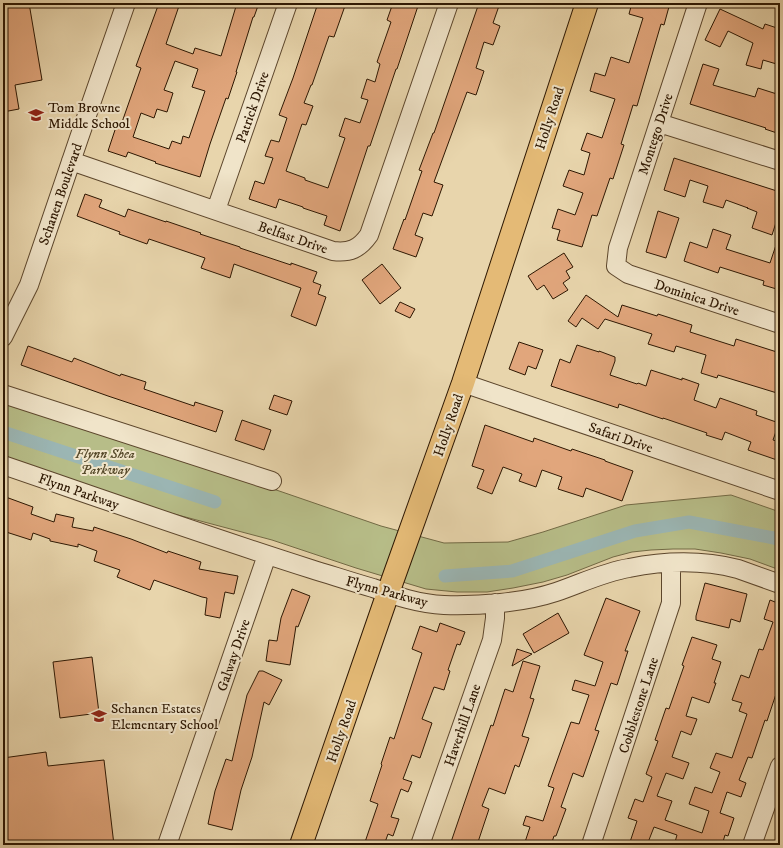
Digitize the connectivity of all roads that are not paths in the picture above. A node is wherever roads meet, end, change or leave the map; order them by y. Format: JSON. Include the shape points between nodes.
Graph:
{"nodes":[{"id":1,"x":126,"y":3,"type":"edge"},
{"id":2,"x":288,"y":3,"type":"edge"},
{"id":3,"x":449,"y":3,"type":"edge"},
{"id":4,"x":587,"y":3,"type":"edge"},
{"id":5,"x":698,"y":3,"type":"edge"},
{"id":6,"x":659,"y":123,"type":"junction"},
{"id":7,"x":71,"y":161,"type":"junction"},
{"id":8,"x":780,"y":161,"type":"edge"},
{"id":9,"x":216,"y":210,"type":"junction"},
{"id":10,"x":616,"y":266,"type":"joint"},
{"id":11,"x":780,"y":324,"type":"edge"},
{"id":12,"x":3,"y":337,"type":"edge"},
{"id":13,"x":463,"y":383,"type":"junction"},
{"id":14,"x":3,"y":394,"type":"edge"},
{"id":15,"x":3,"y":465,"type":"edge"},
{"id":16,"x":272,"y":481,"type":"dead end"},
{"id":17,"x":780,"y":491,"type":"edge"},
{"id":18,"x":267,"y":555,"type":"junction"},
{"id":19,"x":671,"y":563,"type":"junction"},
{"id":20,"x":780,"y":584,"type":"edge"},
{"id":21,"x":388,"y":593,"type":"junction"},
{"id":22,"x":495,"y":603,"type":"junction"},
{"id":23,"x":780,"y":766,"type":"edge"},
{"id":24,"x":167,"y":845,"type":"edge"},
{"id":25,"x":301,"y":845,"type":"edge"},
{"id":26,"x":420,"y":845,"type":"edge"},
{"id":27,"x":591,"y":845,"type":"edge"},
{"id":28,"x":752,"y":845,"type":"edge"}],
"edges":[{"from":1,"to":7,"type":"street","name":"Schanen Boulevard"},
{"from":2,"to":9,"type":"street","name":"Patrick Drive"},
{"from":3,"to":9,"type":"street","name":"Belfast Drive","via":[[369,235],[363,243],[353,250],[333,251]]},
{"from":4,"to":13,"type":"main road","name":"Holly Road"},
{"from":5,"to":6,"type":"street","name":"Montego Drive"},
{"from":6,"to":8,"type":"street"},
{"from":6,"to":10,"type":"street","name":"Montego Drive","via":[[618,248]]},
{"from":7,"to":9,"type":"street","name":"Belfast Drive"},
{"from":7,"to":12,"type":"street","name":"Schanen Boulevard","via":[[29,286]]},
{"from":10,"to":11,"type":"street","name":"Dominica Drive","via":[[628,274]]},
{"from":13,"to":17,"type":"street","name":"Safari Drive"},
{"from":13,"to":21,"type":"main road","name":"Holly Road"},
{"from":14,"to":16,"type":"street"},
{"from":15,"to":18,"type":"street","name":"Flynn Parkway"},
{"from":18,"to":21,"type":"street","name":"Flynn Parkway"},
{"from":18,"to":24,"type":"street","name":"Galway Drive"},
{"from":19,"to":20,"type":"street","name":"Flynn Parkway","via":[[716,565]]},
{"from":19,"to":22,"type":"street","name":"Flynn Parkway","via":[[626,568],[535,598]]},
{"from":19,"to":27,"type":"street","name":"Cobblestone Lane","via":[[671,603]]},
{"from":21,"to":22,"type":"street","name":"Flynn Parkway","via":[[441,605]]},
{"from":21,"to":25,"type":"main road","name":"Holly Road"},
{"from":22,"to":26,"type":"street","name":"Haverhill Lane","via":[[492,640]]},
{"from":23,"to":28,"type":"street"}]}
